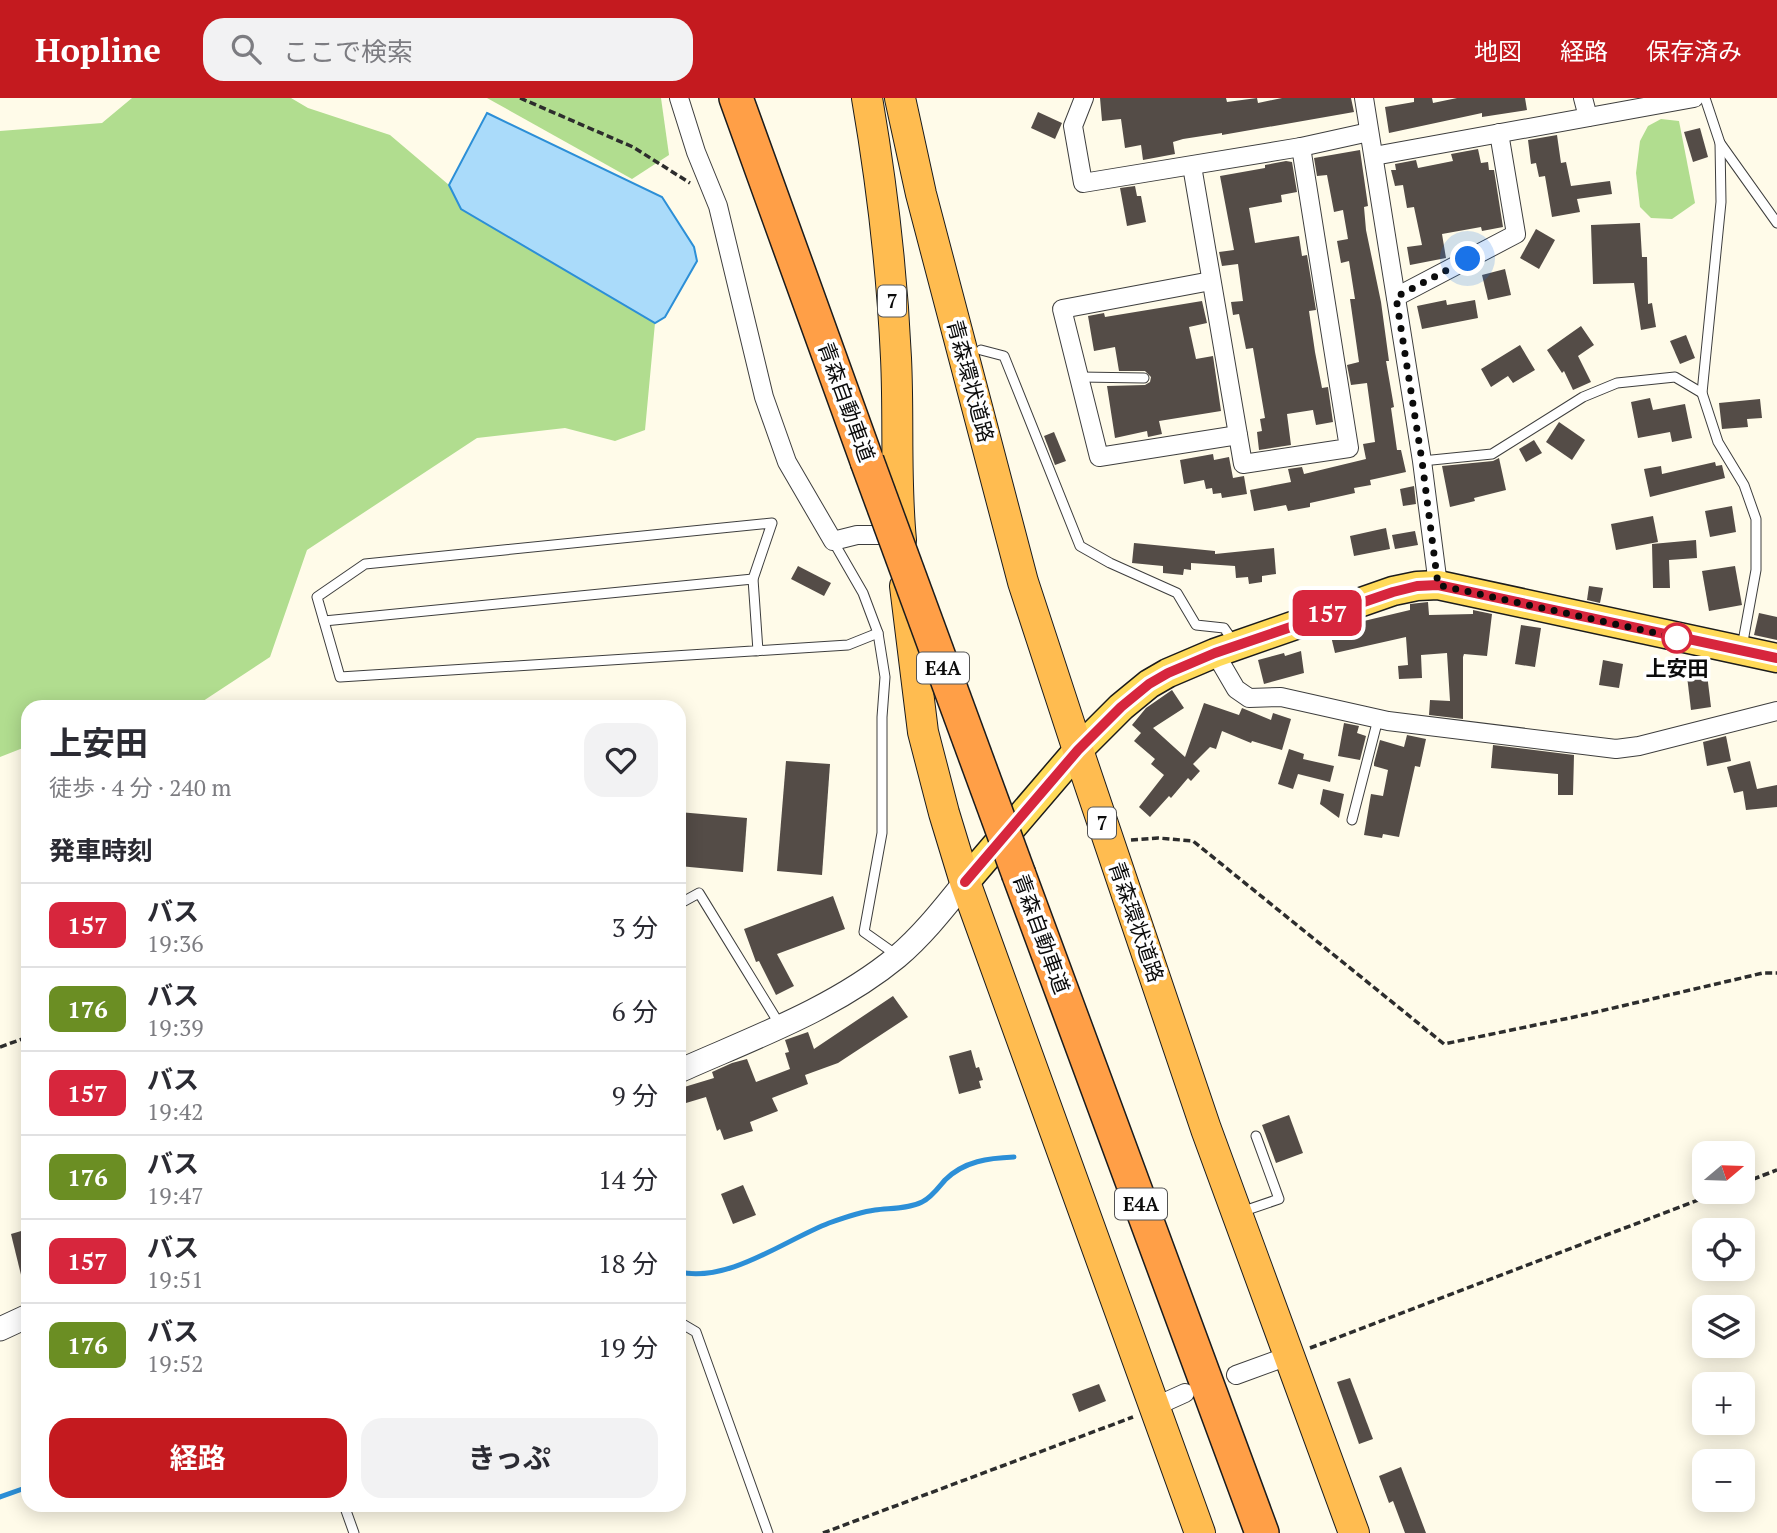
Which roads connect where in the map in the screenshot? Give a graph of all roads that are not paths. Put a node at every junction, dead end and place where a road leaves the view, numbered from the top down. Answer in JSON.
{"nodes":[{"id":1,"x":679,"y":98,"type":"edge"},
{"id":2,"x":736,"y":98,"type":"edge"},
{"id":3,"x":867,"y":98,"type":"edge"},
{"id":4,"x":900,"y":98,"type":"edge"},
{"id":5,"x":1084,"y":98,"type":"edge"},
{"id":6,"x":1364,"y":98,"type":"edge"},
{"id":7,"x":1584,"y":98,"type":"edge"},
{"id":8,"x":1694,"y":98,"type":"edge"},
{"id":9,"x":1705,"y":98,"type":"edge"},
{"id":10,"x":1588,"y":117,"type":"junction"},
{"id":11,"x":1369,"y":132,"type":"junction"},
{"id":12,"x":1499,"y":133,"type":"junction"},
{"id":13,"x":1720,"y":143,"type":"junction"},
{"id":14,"x":1300,"y":148,"type":"junction"},
{"id":15,"x":1374,"y":156,"type":"junction"},
{"id":16,"x":1192,"y":166,"type":"junction"},
{"id":17,"x":1777,"y":223,"type":"edge"},
{"id":18,"x":1211,"y":281,"type":"junction"},
{"id":19,"x":1396,"y":297,"type":"junction"},
{"id":20,"x":981,"y":349,"type":"dead end"},
{"id":21,"x":1080,"y":377,"type":"junction"},
{"id":22,"x":1144,"y":378,"type":"dead end"},
{"id":23,"x":1702,"y":393,"type":"junction"},
{"id":24,"x":1238,"y":435,"type":"junction"},
{"id":25,"x":1422,"y":461,"type":"junction"},
{"id":26,"x":900,"y":535,"type":"junction"},
{"id":27,"x":833,"y":541,"type":"junction"},
{"id":28,"x":753,"y":579,"type":"junction"},
{"id":29,"x":1438,"y":585,"type":"junction"},
{"id":30,"x":324,"y":621,"type":"junction"},
{"id":31,"x":878,"y":633,"type":"junction"},
{"id":32,"x":1225,"y":649,"type":"junction"},
{"id":33,"x":758,"y":650,"type":"junction"},
{"id":34,"x":1741,"y":652,"type":"junction"},
{"id":35,"x":1777,"y":658,"type":"edge"},
{"id":36,"x":1777,"y":711,"type":"edge"},
{"id":37,"x":1378,"y":719,"type":"junction"},
{"id":38,"x":1078,"y":750,"type":"junction"},
{"id":39,"x":1352,"y":820,"type":"dead end"},
{"id":40,"x":965,"y":882,"type":"junction"},
{"id":41,"x":686,"y":900,"type":"edge"},
{"id":42,"x":898,"y":956,"type":"junction"},
{"id":43,"x":781,"y":1025,"type":"junction"},
{"id":44,"x":686,"y":1068,"type":"edge"},
{"id":45,"x":1256,"y":1136,"type":"dead end"},
{"id":46,"x":1237,"y":1214,"type":"junction"},
{"id":47,"x":21,"y":1319,"type":"edge"},
{"id":48,"x":686,"y":1326,"type":"edge"},
{"id":49,"x":0,"y":1329,"type":"edge"},
{"id":50,"x":1288,"y":1356,"type":"junction"},
{"id":51,"x":1236,"y":1375,"type":"dead end"},
{"id":52,"x":1185,"y":1393,"type":"dead end"},
{"id":53,"x":1154,"y":1407,"type":"junction"},
{"id":54,"x":346,"y":1512,"type":"edge"},
{"id":55,"x":354,"y":1533,"type":"edge"},
{"id":56,"x":768,"y":1533,"type":"edge"},
{"id":57,"x":1200,"y":1533,"type":"edge"},
{"id":58,"x":1262,"y":1533,"type":"edge"},
{"id":59,"x":1354,"y":1533,"type":"edge"}],
"edges":[{"from":1,"to":27,"type":"street"},
{"from":2,"to":58,"type":"highway","name":"青森自動車道","number":"E4A","bridge":true},
{"from":3,"to":26,"type":"highway","number":"7"},
{"from":4,"to":38,"type":"highway","name":"青森環状道路","number":"7"},
{"from":5,"to":16,"type":"street"},
{"from":6,"to":11,"type":"street"},
{"from":7,"to":10,"type":"street"},
{"from":8,"to":10,"type":"street"},
{"from":9,"to":13,"type":"lane"},
{"from":10,"to":12,"type":"street"},
{"from":11,"to":14,"type":"street"},
{"from":11,"to":15,"type":"street"},
{"from":12,"to":15,"type":"street"},
{"from":12,"to":19,"type":"street"},
{"from":13,"to":17,"type":"lane"},
{"from":13,"to":23,"type":"lane"},
{"from":14,"to":16,"type":"street"},
{"from":14,"to":24,"type":"street"},
{"from":15,"to":19,"type":"street"},
{"from":16,"to":18,"type":"street"},
{"from":18,"to":21,"type":"street"},
{"from":18,"to":24,"type":"street"},
{"from":19,"to":25,"type":"street"},
{"from":20,"to":32,"type":"lane"},
{"from":21,"to":22,"type":"lane"},
{"from":21,"to":24,"type":"street"},
{"from":23,"to":25,"type":"lane"},
{"from":23,"to":34,"type":"lane"},
{"from":25,"to":29,"type":"street"},
{"from":26,"to":27,"type":"street"},
{"from":26,"to":40,"type":"highway","number":"7"},
{"from":27,"to":31,"type":"lane"},
{"from":28,"to":30,"type":"lane"},
{"from":28,"to":30,"type":"lane"},
{"from":28,"to":33,"type":"lane"},
{"from":29,"to":32,"type":"main road"},
{"from":29,"to":34,"type":"main road"},
{"from":30,"to":33,"type":"lane"},
{"from":31,"to":33,"type":"lane"},
{"from":31,"to":42,"type":"lane"},
{"from":32,"to":37,"type":"street"},
{"from":32,"to":38,"type":"main road"},
{"from":34,"to":35,"type":"main road"},
{"from":36,"to":37,"type":"street"},
{"from":37,"to":39,"type":"lane"},
{"from":38,"to":40,"type":"main road"},
{"from":38,"to":46,"type":"highway","name":"青森環状道路","number":"7"},
{"from":40,"to":42,"type":"street"},
{"from":40,"to":53,"type":"highway","number":"7"},
{"from":41,"to":43,"type":"lane"},
{"from":42,"to":43,"type":"street"},
{"from":43,"to":44,"type":"street"},
{"from":45,"to":46,"type":"lane"},
{"from":46,"to":50,"type":"highway","name":"青森環状道路","number":"7"},
{"from":47,"to":49,"type":"street"},
{"from":48,"to":56,"type":"lane"},
{"from":50,"to":51,"type":"street"},
{"from":50,"to":59,"type":"highway","name":"青森環状道路","number":"7"},
{"from":52,"to":53,"type":"street"},
{"from":53,"to":57,"type":"highway","number":"7"},
{"from":54,"to":55,"type":"lane"}]}
